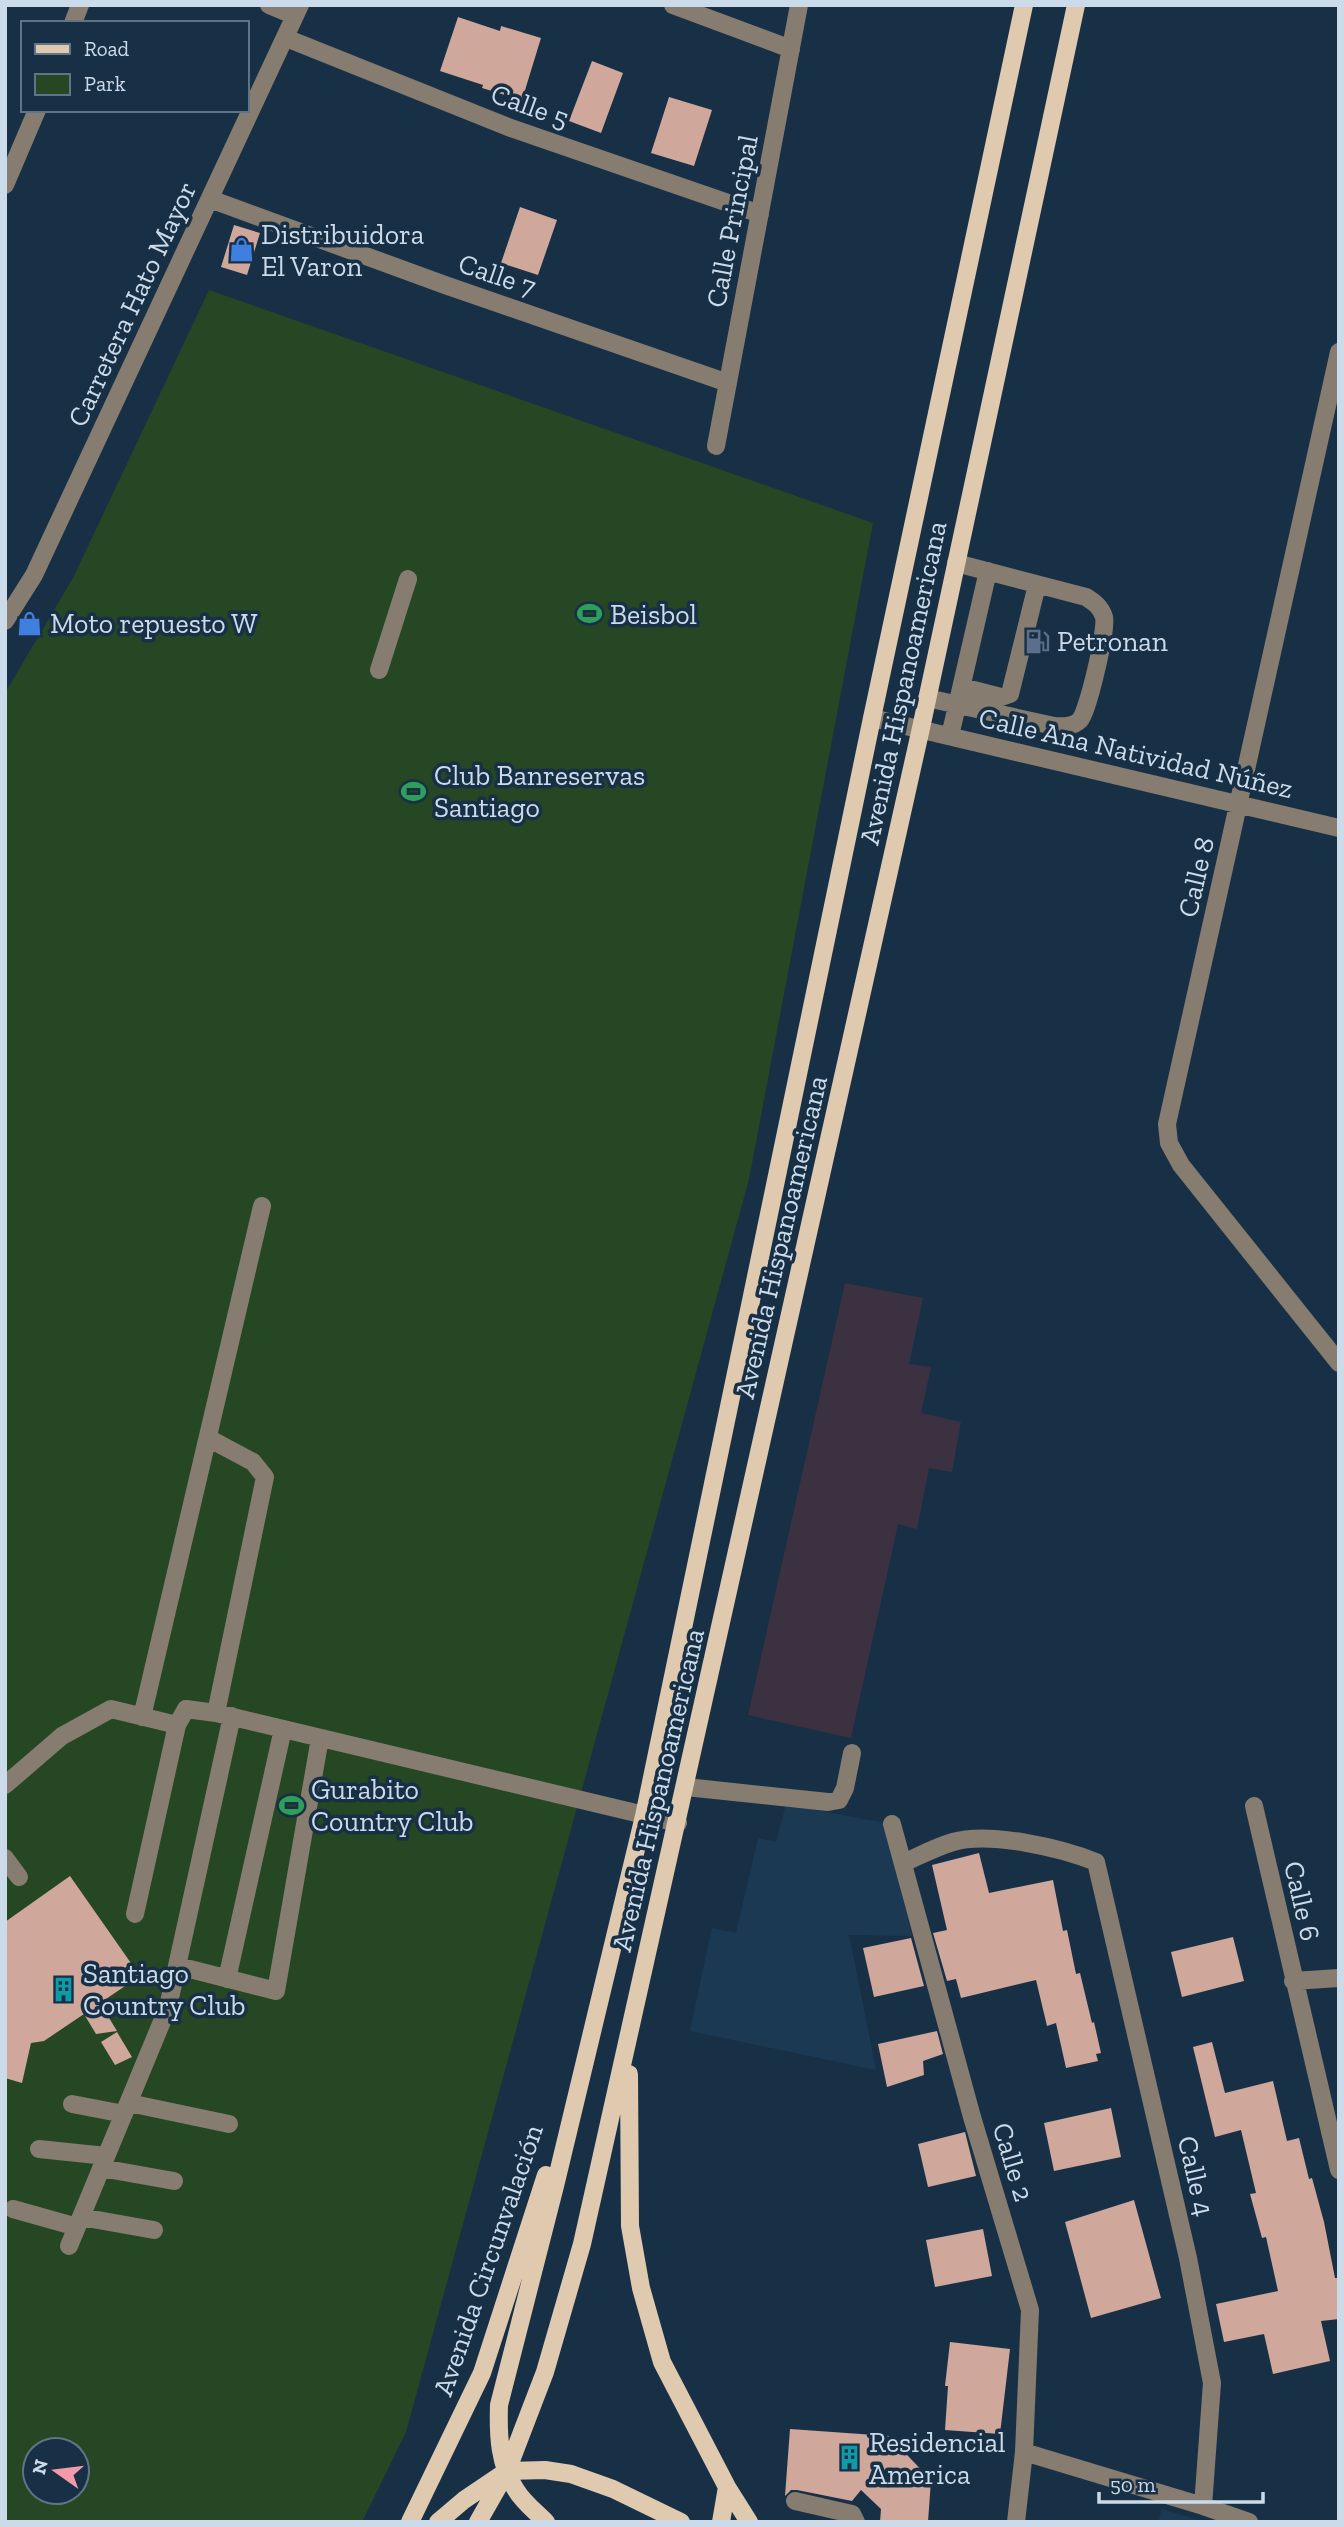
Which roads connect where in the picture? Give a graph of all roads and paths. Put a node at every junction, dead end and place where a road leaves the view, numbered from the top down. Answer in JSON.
{"nodes":[{"id":1,"x":268,"y":5,"type":"edge"},
{"id":2,"x":673,"y":5,"type":"edge"},
{"id":3,"x":799,"y":5,"type":"edge"},
{"id":4,"x":1024,"y":5,"type":"edge"},
{"id":5,"x":1076,"y":5,"type":"edge"},
{"id":6,"x":298,"y":11,"type":"edge"},
{"id":7,"x":286,"y":38,"type":"junction"},
{"id":8,"x":791,"y":49,"type":"junction"},
{"id":9,"x":36,"y":112,"type":"edge"},
{"id":10,"x":5,"y":185,"type":"edge"},
{"id":11,"x":210,"y":199,"type":"junction"},
{"id":12,"x":760,"y":214,"type":"junction"},
{"id":13,"x":1339,"y":352,"type":"edge"},
{"id":14,"x":728,"y":383,"type":"junction"},
{"id":15,"x":716,"y":446,"type":"dead end"},
{"id":16,"x":956,"y":563,"type":"junction"},
{"id":17,"x":988,"y":571,"type":"junction"},
{"id":18,"x":408,"y":579,"type":"dead end"},
{"id":19,"x":1037,"y":585,"type":"junction"},
{"id":20,"x":5,"y":621,"type":"edge"},
{"id":21,"x":379,"y":670,"type":"dead end"},
{"id":22,"x":960,"y":695,"type":"junction"},
{"id":23,"x":927,"y":698,"type":"junction"},
{"id":24,"x":872,"y":718,"type":"junction"},
{"id":25,"x":921,"y":728,"type":"junction"},
{"id":26,"x":950,"y":736,"type":"junction"},
{"id":27,"x":1239,"y":805,"type":"junction"},
{"id":28,"x":1339,"y":828,"type":"edge"},
{"id":29,"x":262,"y":1206,"type":"dead end"},
{"id":30,"x":1339,"y":1363,"type":"edge"},
{"id":31,"x":208,"y":1438,"type":"junction"},
{"id":32,"x":224,"y":1714,"type":"junction"},
{"id":33,"x":142,"y":1717,"type":"junction"},
{"id":34,"x":177,"y":1725,"type":"junction"},
{"id":35,"x":283,"y":1729,"type":"junction"},
{"id":36,"x":320,"y":1738,"type":"junction"},
{"id":37,"x":852,"y":1753,"type":"dead end"},
{"id":38,"x":5,"y":1785,"type":"edge"},
{"id":39,"x":686,"y":1787,"type":"junction"},
{"id":40,"x":1254,"y":1806,"type":"dead end"},
{"id":41,"x":644,"y":1816,"type":"junction"},
{"id":42,"x":678,"y":1823,"type":"junction"},
{"id":43,"x":892,"y":1824,"type":"dead end"},
{"id":44,"x":5,"y":1858,"type":"edge"},
{"id":45,"x":903,"y":1863,"type":"junction"},
{"id":46,"x":19,"y":1877,"type":"dead end"},
{"id":47,"x":135,"y":1914,"type":"dead end"},
{"id":48,"x":178,"y":1966,"type":"junction"},
{"id":49,"x":227,"y":1979,"type":"junction"},
{"id":50,"x":1339,"y":1979,"type":"edge"},
{"id":51,"x":1293,"y":1982,"type":"junction"},
{"id":52,"x":629,"y":2043,"type":"junction"},
{"id":53,"x":587,"y":2049,"type":"junction"},
{"id":54,"x":72,"y":2104,"type":"dead end"},
{"id":55,"x":126,"y":2108,"type":"junction"},
{"id":56,"x":229,"y":2124,"type":"dead end"},
{"id":57,"x":39,"y":2149,"type":"dead end"},
{"id":58,"x":104,"y":2162,"type":"junction"},
{"id":59,"x":1339,"y":2170,"type":"edge"},
{"id":60,"x":174,"y":2181,"type":"dead end"},
{"id":61,"x":13,"y":2209,"type":"dead end"},
{"id":62,"x":79,"y":2222,"type":"junction"},
{"id":63,"x":154,"y":2230,"type":"dead end"},
{"id":64,"x":69,"y":2246,"type":"dead end"},
{"id":65,"x":1024,"y":2452,"type":"junction"},
{"id":66,"x":506,"y":2471,"type":"junction"},
{"id":67,"x":727,"y":2487,"type":"junction"},
{"id":68,"x":795,"y":2501,"type":"dead end"},
{"id":69,"x":1202,"y":2505,"type":"junction"},
{"id":70,"x":410,"y":2522,"type":"edge"},
{"id":71,"x":438,"y":2522,"type":"edge"},
{"id":72,"x":478,"y":2522,"type":"edge"},
{"id":73,"x":546,"y":2522,"type":"edge"},
{"id":74,"x":681,"y":2522,"type":"edge"},
{"id":75,"x":722,"y":2522,"type":"edge"},
{"id":76,"x":749,"y":2522,"type":"edge"},
{"id":77,"x":856,"y":2522,"type":"edge"},
{"id":78,"x":1016,"y":2522,"type":"edge"},
{"id":79,"x":1249,"y":2522,"type":"edge"}],
"edges":[{"from":1,"to":6,"type":"street"},
{"from":2,"to":8,"type":"street"},
{"from":3,"to":8,"type":"street","name":"Calle Principal"},
{"from":4,"to":24,"type":"main road","name":"Avenida Hispanoamericana"},
{"from":5,"to":16,"type":"main road","name":"Avenida Hispanoamericana"},
{"from":6,"to":7,"type":"street","name":"Carretera Hato Mayor"},
{"from":7,"to":11,"type":"street","name":"Carretera Hato Mayor"},
{"from":7,"to":12,"type":"street","name":"Calle 5"},
{"from":8,"to":12,"type":"street","name":"Calle Principal"},
{"from":9,"to":10,"type":"street"},
{"from":11,"to":14,"type":"street","name":"Calle 7"},
{"from":11,"to":20,"type":"street","name":"Carretera Hato Mayor"},
{"from":12,"to":14,"type":"street","name":"Calle Principal"},
{"from":13,"to":27,"type":"street","name":"Calle 8"},
{"from":14,"to":15,"type":"street","name":"Calle Principal"},
{"from":16,"to":17,"type":"street"},
{"from":16,"to":23,"type":"main road","name":"Avenida Hispanoamericana"},
{"from":17,"to":19,"type":"street"},
{"from":17,"to":22,"type":"street"},
{"from":18,"to":21,"type":"street"},
{"from":19,"to":22,"type":"street"},
{"from":19,"to":22,"type":"street"},
{"from":22,"to":23,"type":"street"},
{"from":22,"to":26,"type":"street"},
{"from":23,"to":25,"type":"main road","name":"Avenida Hispanoamericana"},
{"from":24,"to":25,"type":"street","name":"Calle Ana Natividad Núñez"},
{"from":24,"to":41,"type":"main road","name":"Avenida Hispanoamericana"},
{"from":25,"to":26,"type":"street","name":"Calle Ana Natividad Núñez"},
{"from":25,"to":39,"type":"main road","name":"Avenida Hispanoamericana"},
{"from":26,"to":27,"type":"street","name":"Calle Ana Natividad Núñez"},
{"from":27,"to":28,"type":"street","name":"Calle Ana Natividad Núñez"},
{"from":27,"to":30,"type":"street","name":"Calle 8"},
{"from":29,"to":31,"type":"street"},
{"from":31,"to":32,"type":"street"},
{"from":31,"to":33,"type":"street"},
{"from":32,"to":34,"type":"street"},
{"from":32,"to":35,"type":"street"},
{"from":32,"to":48,"type":"street"},
{"from":33,"to":34,"type":"street"},
{"from":33,"to":38,"type":"street"},
{"from":34,"to":47,"type":"street"},
{"from":35,"to":36,"type":"street"},
{"from":35,"to":49,"type":"street"},
{"from":36,"to":41,"type":"street"},
{"from":36,"to":49,"type":"street"},
{"from":37,"to":39,"type":"street"},
{"from":39,"to":42,"type":"main road","name":"Avenida Hispanoamericana"},
{"from":40,"to":51,"type":"street","name":"Calle 6"},
{"from":41,"to":42,"type":"street"},
{"from":41,"to":53,"type":"main road","name":"Avenida Hispanoamericana"},
{"from":42,"to":52,"type":"main road","name":"Avenida Hispanoamericana"},
{"from":43,"to":45,"type":"street","name":"Calle 2"},
{"from":44,"to":46,"type":"street"},
{"from":45,"to":65,"type":"street","name":"Calle 2"},
{"from":45,"to":69,"type":"street","name":"Calle 4"},
{"from":48,"to":49,"type":"street"},
{"from":48,"to":55,"type":"street"},
{"from":50,"to":51,"type":"street"},
{"from":51,"to":59,"type":"street","name":"Calle 6"},
{"from":52,"to":66,"type":"main road","name":"Avenida Hispanoamericana"},
{"from":52,"to":67,"type":"main road"},
{"from":53,"to":66,"type":"main road"},
{"from":53,"to":70,"type":"main road","name":"Avenida Circunvalación"},
{"from":54,"to":55,"type":"street"},
{"from":55,"to":56,"type":"street"},
{"from":55,"to":58,"type":"street"},
{"from":57,"to":58,"type":"street"},
{"from":58,"to":60,"type":"street"},
{"from":58,"to":62,"type":"street"},
{"from":61,"to":62,"type":"street"},
{"from":62,"to":63,"type":"street"},
{"from":62,"to":64,"type":"street"},
{"from":65,"to":69,"type":"street"},
{"from":65,"to":78,"type":"street","name":"Calle 2"},
{"from":66,"to":71,"type":"main road"},
{"from":66,"to":72,"type":"main road","name":"Avenida Hispanoamericana"},
{"from":66,"to":73,"type":"main road"},
{"from":66,"to":74,"type":"main road"},
{"from":67,"to":75,"type":"main road"},
{"from":67,"to":76,"type":"main road"},
{"from":68,"to":77,"type":"street"},
{"from":69,"to":79,"type":"street"}]}
